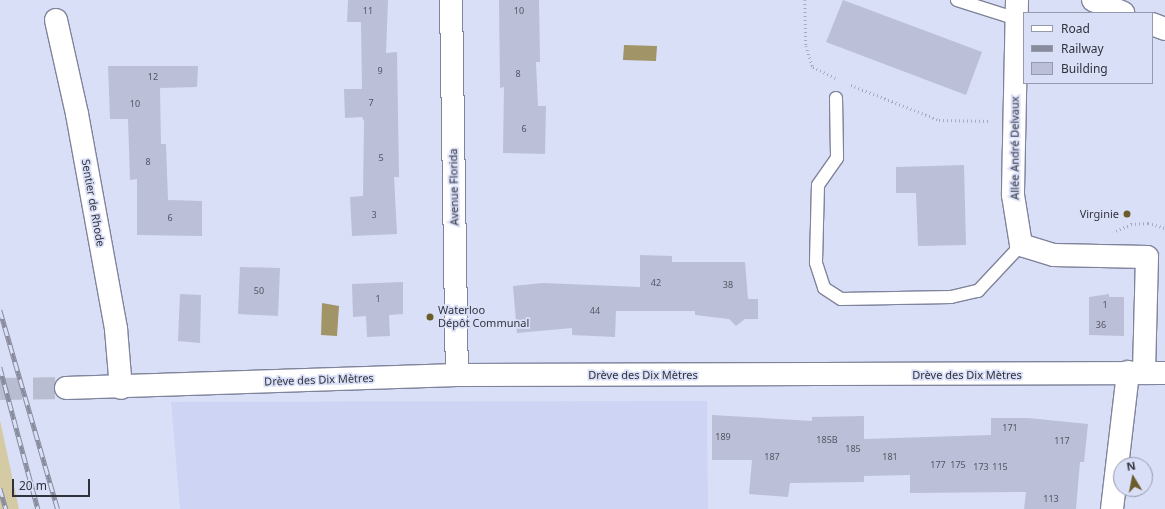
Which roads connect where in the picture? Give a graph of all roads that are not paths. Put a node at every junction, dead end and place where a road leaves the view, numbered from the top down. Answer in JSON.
{"nodes":[{"id":1,"x":451,"y":0,"type":"edge"},
{"id":2,"x":957,"y":0,"type":"edge"},
{"id":3,"x":1093,"y":0,"type":"edge"},
{"id":4,"x":1120,"y":8,"type":"edge"},
{"id":5,"x":1017,"y":10,"type":"edge"},
{"id":6,"x":56,"y":20,"type":"dead end"},
{"id":7,"x":1153,"y":24,"type":"edge"},
{"id":8,"x":1165,"y":29,"type":"edge"},
{"id":9,"x":836,"y":98,"type":"dead end"},
{"id":10,"x":1021,"y":245,"type":"junction"},
{"id":11,"x":1156,"y":257,"type":"edge"},
{"id":12,"x":1146,"y":373,"type":"edge"},
{"id":13,"x":457,"y":375,"type":"junction"},
{"id":14,"x":66,"y":388,"type":"tunnel mouth"},
{"id":15,"x":121,"y":388,"type":"junction"},
{"id":16,"x":1112,"y":509,"type":"edge"}],
"edges":[{"from":1,"to":13,"type":"street","name":"Avenue Florida"},
{"from":2,"to":5,"type":"lane"},
{"from":3,"to":4,"type":"street"},
{"from":5,"to":10,"type":"street","name":"Allée André Delvaux"},
{"from":6,"to":15,"type":"street","name":"Sentier de Rhode"},
{"from":7,"to":8,"type":"street"},
{"from":9,"to":10,"type":"lane"},
{"from":10,"to":11,"type":"street"},
{"from":11,"to":12,"type":"street"},
{"from":12,"to":13,"type":"street","name":"Drève des Dix Mètres"},
{"from":12,"to":16,"type":"street"},
{"from":13,"to":15,"type":"street","name":"Drève des Dix Mètres"},
{"from":14,"to":15,"type":"street","name":"Drève des Dix Mètres"}]}
